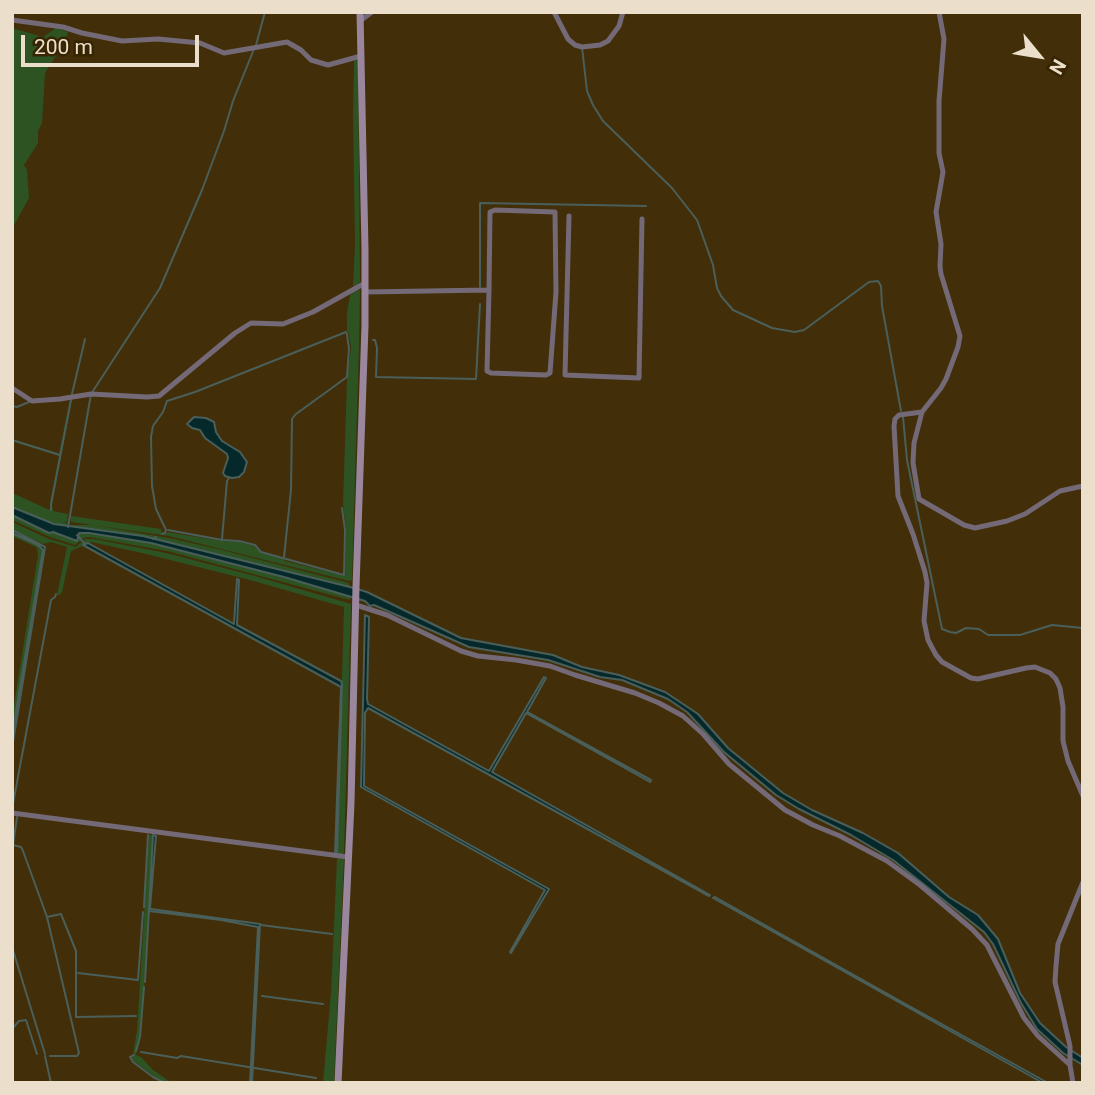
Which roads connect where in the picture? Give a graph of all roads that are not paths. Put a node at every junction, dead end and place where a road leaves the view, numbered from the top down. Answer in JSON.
{"nodes":[{"id":1,"x":372,"y":12,"type":"edge"},
{"id":2,"x":554,"y":12,"type":"edge"},
{"id":3,"x":623,"y":12,"type":"edge"},
{"id":4,"x":939,"y":12,"type":"edge"},
{"id":5,"x":360,"y":17,"type":"edge"},
{"id":6,"x":12,"y":20,"type":"edge"},
{"id":7,"x":361,"y":56,"type":"junction"},
{"id":8,"x":569,"y":215,"type":"dead end"},
{"id":9,"x":642,"y":219,"type":"dead end"},
{"id":10,"x":556,"y":234,"type":"junction"},
{"id":11,"x":568,"y":235,"type":"junction"},
{"id":12,"x":365,"y":288,"type":"junction"},
{"id":13,"x":489,"y":290,"type":"junction"},
{"id":14,"x":555,"y":292,"type":"junction"},
{"id":15,"x":567,"y":292,"type":"junction"},
{"id":16,"x":565,"y":349,"type":"junction"},
{"id":17,"x":552,"y":350,"type":"junction"},
{"id":18,"x":12,"y":388,"type":"edge"},
{"id":19,"x":922,"y":412,"type":"junction"},
{"id":20,"x":1083,"y":486,"type":"edge"},
{"id":21,"x":356,"y":602,"type":"junction"},
{"id":22,"x":1083,"y":796,"type":"edge"},
{"id":23,"x":12,"y":813,"type":"edge"},
{"id":24,"x":348,"y":857,"type":"junction"},
{"id":25,"x":1083,"y":882,"type":"edge"},
{"id":26,"x":1070,"y":1062,"type":"junction"},
{"id":27,"x":338,"y":1083,"type":"edge"},
{"id":28,"x":1073,"y":1083,"type":"edge"}],
"edges":[{"from":1,"to":5,"type":"street"},
{"from":2,"to":3,"type":"street"},
{"from":4,"to":19,"type":"street"},
{"from":5,"to":7,"type":"main road"},
{"from":6,"to":7,"type":"street"},
{"from":7,"to":12,"type":"main road"},
{"from":8,"to":11,"type":"street"},
{"from":9,"to":16,"type":"street"},
{"from":10,"to":11,"type":"street"},
{"from":10,"to":13,"type":"street"},
{"from":10,"to":14,"type":"street"},
{"from":11,"to":15,"type":"street"},
{"from":12,"to":13,"type":"street"},
{"from":12,"to":18,"type":"street"},
{"from":12,"to":21,"type":"main road"},
{"from":13,"to":17,"type":"street"},
{"from":14,"to":15,"type":"street"},
{"from":14,"to":17,"type":"street"},
{"from":15,"to":16,"type":"street"},
{"from":16,"to":17,"type":"street"},
{"from":19,"to":20,"type":"street"},
{"from":19,"to":22,"type":"street"},
{"from":21,"to":24,"type":"main road"},
{"from":21,"to":26,"type":"street"},
{"from":23,"to":24,"type":"street"},
{"from":24,"to":27,"type":"main road"},
{"from":25,"to":26,"type":"street"},
{"from":26,"to":28,"type":"street"}]}
